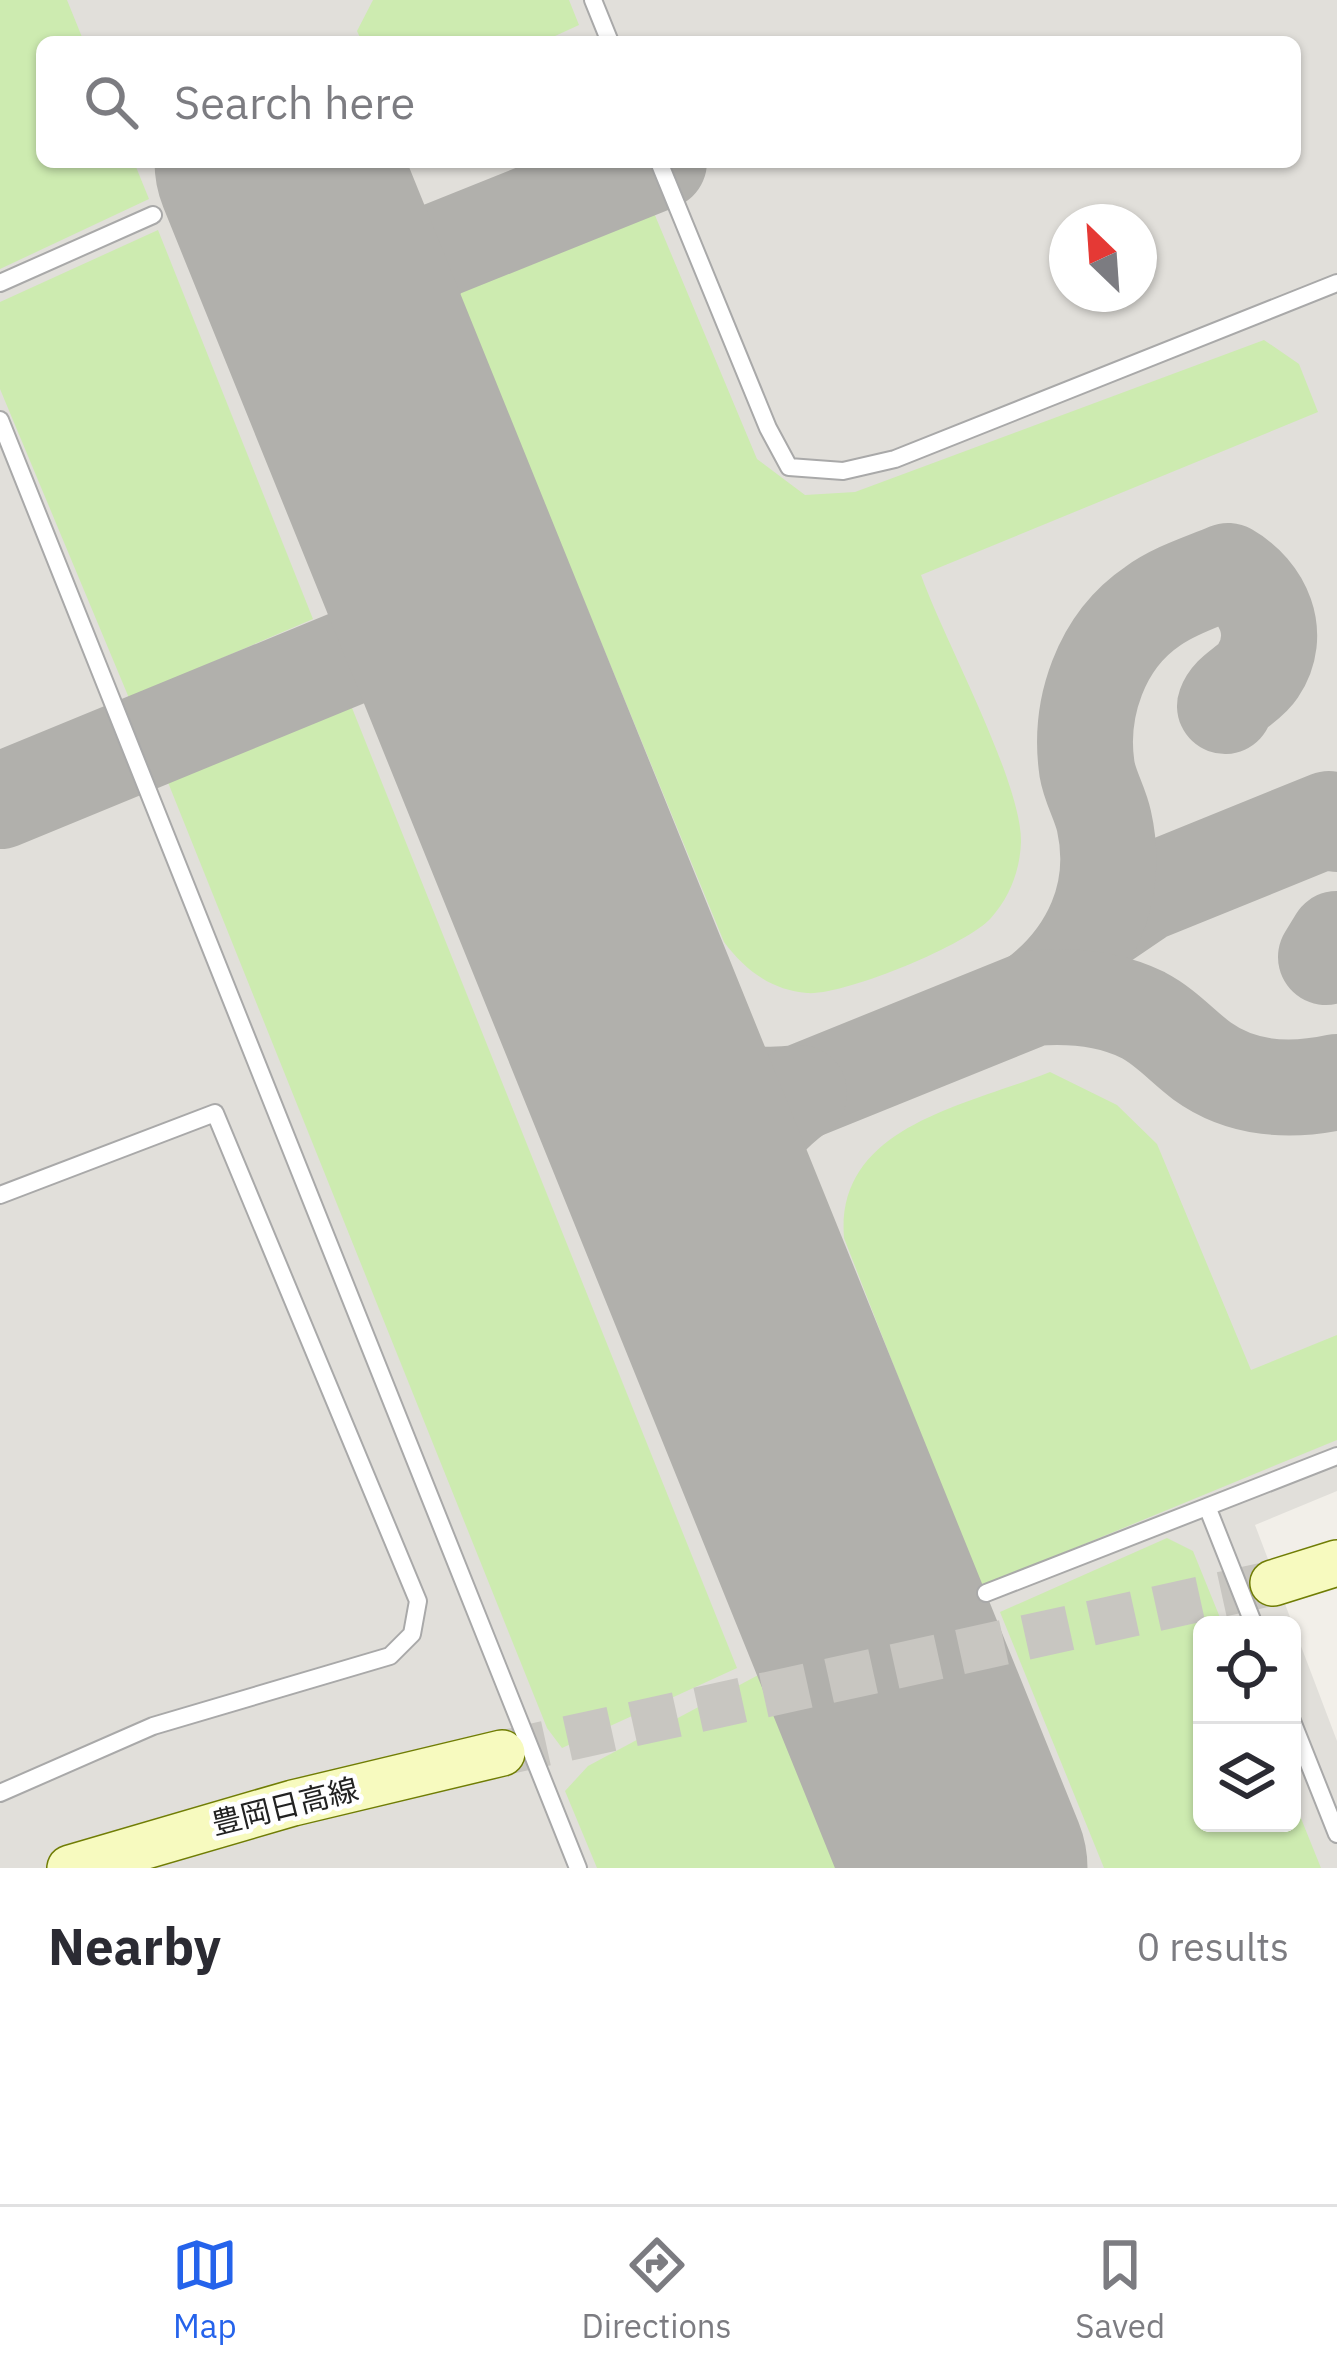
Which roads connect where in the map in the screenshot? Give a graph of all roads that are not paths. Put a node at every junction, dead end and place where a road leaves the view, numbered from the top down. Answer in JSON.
{"nodes":[{"id":1,"x":593,"y":0,"type":"edge"},
{"id":2,"x":602,"y":36,"type":"edge"},
{"id":3,"x":661,"y":168,"type":"edge"},
{"id":4,"x":152,"y":215,"type":"dead end"},
{"id":5,"x":0,"y":283,"type":"edge"},
{"id":6,"x":1337,"y":283,"type":"edge"},
{"id":7,"x":0,"y":420,"type":"edge"},
{"id":8,"x":0,"y":1195,"type":"edge"},
{"id":9,"x":1337,"y":1456,"type":"edge"},
{"id":10,"x":1208,"y":1509,"type":"junction"},
{"id":11,"x":1337,"y":1563,"type":"edge"},
{"id":12,"x":1274,"y":1583,"type":"tunnel mouth"},
{"id":13,"x":986,"y":1593,"type":"dead end"},
{"id":14,"x":1250,"y":1616,"type":"edge"},
{"id":15,"x":1293,"y":1724,"type":"edge"},
{"id":16,"x":502,"y":1753,"type":"tunnel mouth"},
{"id":17,"x":0,"y":1793,"type":"edge"},
{"id":18,"x":1337,"y":1834,"type":"edge"},
{"id":19,"x":70,"y":1868,"type":"edge"},
{"id":20,"x":578,"y":1868,"type":"edge"}],
"edges":[{"from":1,"to":2,"type":"lane"},
{"from":3,"to":6,"type":"lane"},
{"from":4,"to":5,"type":"lane"},
{"from":7,"to":20,"type":"lane"},
{"from":8,"to":17,"type":"lane"},
{"from":9,"to":10,"type":"lane"},
{"from":10,"to":13,"type":"lane"},
{"from":10,"to":14,"type":"lane"},
{"from":11,"to":12,"type":"main road"},
{"from":15,"to":18,"type":"lane"},
{"from":16,"to":19,"type":"main road","name":"豊岡日高線"}]}
